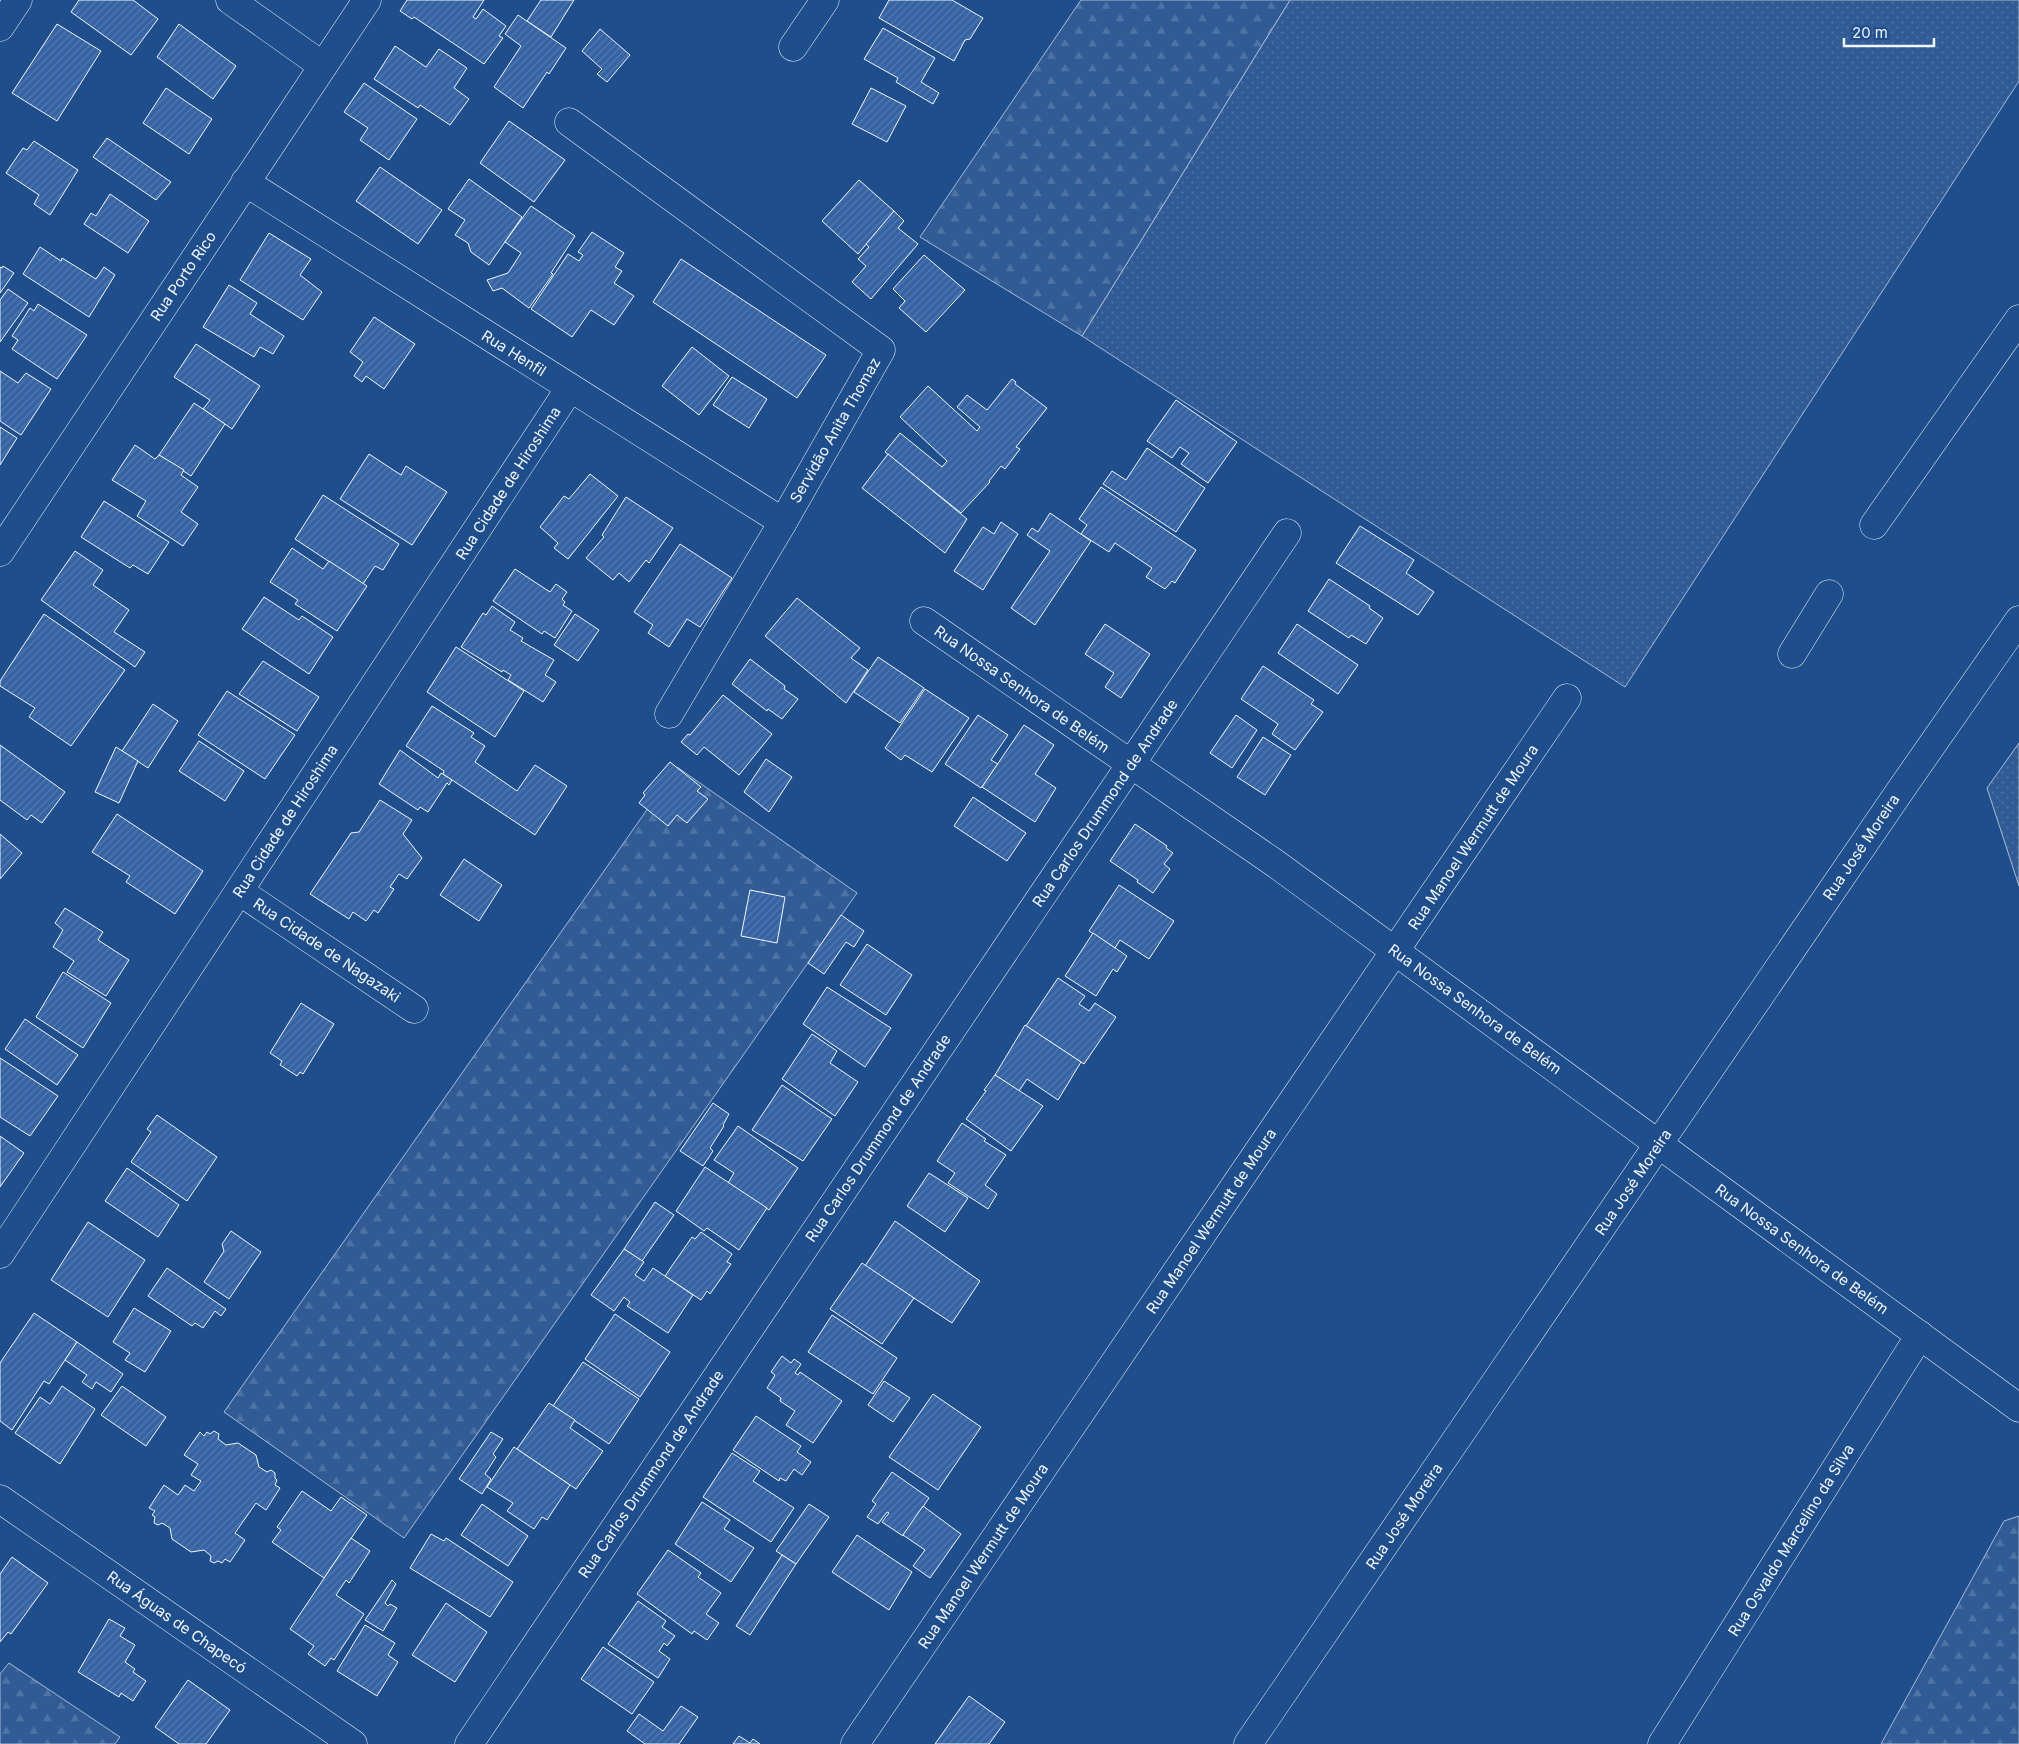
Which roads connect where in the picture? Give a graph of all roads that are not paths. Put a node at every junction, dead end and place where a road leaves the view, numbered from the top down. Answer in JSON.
{"nodes":[{"id":1,"x":18,"y":0,"type":"edge"},
{"id":2,"x":230,"y":0,"type":"edge"},
{"id":3,"x":367,"y":0,"type":"edge"},
{"id":4,"x":825,"y":0,"type":"edge"},
{"id":5,"x":0,"y":27,"type":"edge"},
{"id":6,"x":793,"y":47,"type":"dead end"},
{"id":7,"x":323,"y":66,"type":"junction"},
{"id":8,"x":569,"y":122,"type":"dead end"},
{"id":9,"x":246,"y":182,"type":"junction"},
{"id":10,"x":2019,"y":319,"type":"edge"},
{"id":11,"x":570,"y":388,"type":"junction"},
{"id":12,"x":783,"y":522,"type":"junction"},
{"id":13,"x":1874,"y":525,"type":"dead end"},
{"id":14,"x":1287,"y":533,"type":"dead end"},
{"id":15,"x":0,"y":552,"type":"edge"},
{"id":16,"x":1829,"y":594,"type":"dead end"},
{"id":17,"x":2019,"y":620,"type":"edge"},
{"id":18,"x":924,"y":621,"type":"dead end"},
{"id":19,"x":1792,"y":654,"type":"dead end"},
{"id":20,"x":1567,"y":698,"type":"dead end"},
{"id":21,"x":669,"y":714,"type":"dead end"},
{"id":22,"x":1131,"y":764,"type":"junction"},
{"id":23,"x":239,"y":891,"type":"junction"},
{"id":24,"x":1395,"y":951,"type":"junction"},
{"id":25,"x":414,"y":1009,"type":"dead end"},
{"id":26,"x":1659,"y":1144,"type":"junction"},
{"id":27,"x":0,"y":1254,"type":"edge"},
{"id":28,"x":1920,"y":1335,"type":"junction"},
{"id":29,"x":2019,"y":1408,"type":"edge"},
{"id":30,"x":0,"y":1499,"type":"edge"},
{"id":31,"x":353,"y":1744,"type":"edge"},
{"id":32,"x":469,"y":1744,"type":"edge"},
{"id":33,"x":855,"y":1744,"type":"edge"},
{"id":34,"x":1248,"y":1744,"type":"edge"},
{"id":35,"x":1662,"y":1744,"type":"edge"}],
"edges":[{"from":1,"to":5,"type":"street"},
{"from":2,"to":7,"type":"street"},
{"from":3,"to":7,"type":"street","name":"Rua Porto Rico"},
{"from":4,"to":6,"type":"street"},
{"from":7,"to":9,"type":"street","name":"Rua Porto Rico"},
{"from":8,"to":12,"type":"street","name":"Servidão Anita Thomaz"},
{"from":9,"to":11,"type":"street","name":"Rua Henfil"},
{"from":9,"to":15,"type":"street","name":"Rua Porto Rico"},
{"from":10,"to":13,"type":"street"},
{"from":11,"to":12,"type":"street","name":"Rua Henfil"},
{"from":11,"to":23,"type":"street","name":"Rua Cidade de Hiroshima"},
{"from":12,"to":21,"type":"street","name":"Servidão Anita Thomaz"},
{"from":14,"to":22,"type":"street","name":"Rua Carlos Drummond de Andrade"},
{"from":16,"to":19,"type":"street"},
{"from":17,"to":26,"type":"street","name":"Rua José Moreira"},
{"from":18,"to":22,"type":"street","name":"Rua Nossa Senhora de Belém"},
{"from":20,"to":24,"type":"street","name":"Rua Manoel Wermutt de Moura"},
{"from":22,"to":24,"type":"street","name":"Rua Nossa Senhora de Belém"},
{"from":22,"to":32,"type":"street","name":"Rua Carlos Drummond de Andrade"},
{"from":23,"to":25,"type":"street","name":"Rua Cidade de Nagazaki"},
{"from":23,"to":27,"type":"street","name":"Rua Cidade de Hiroshima"},
{"from":24,"to":26,"type":"street","name":"Rua Nossa Senhora de Belém"},
{"from":24,"to":33,"type":"street","name":"Rua Manoel Wermutt de Moura"},
{"from":26,"to":28,"type":"street","name":"Rua Nossa Senhora de Belém"},
{"from":26,"to":34,"type":"street","name":"Rua José Moreira"},
{"from":28,"to":29,"type":"street","name":"Rua Nossa Senhora de Belém"},
{"from":28,"to":35,"type":"street","name":"Rua Osvaldo Marcelino da Silva"},
{"from":30,"to":31,"type":"street","name":"Rua Águas de Chapecó"}]}
